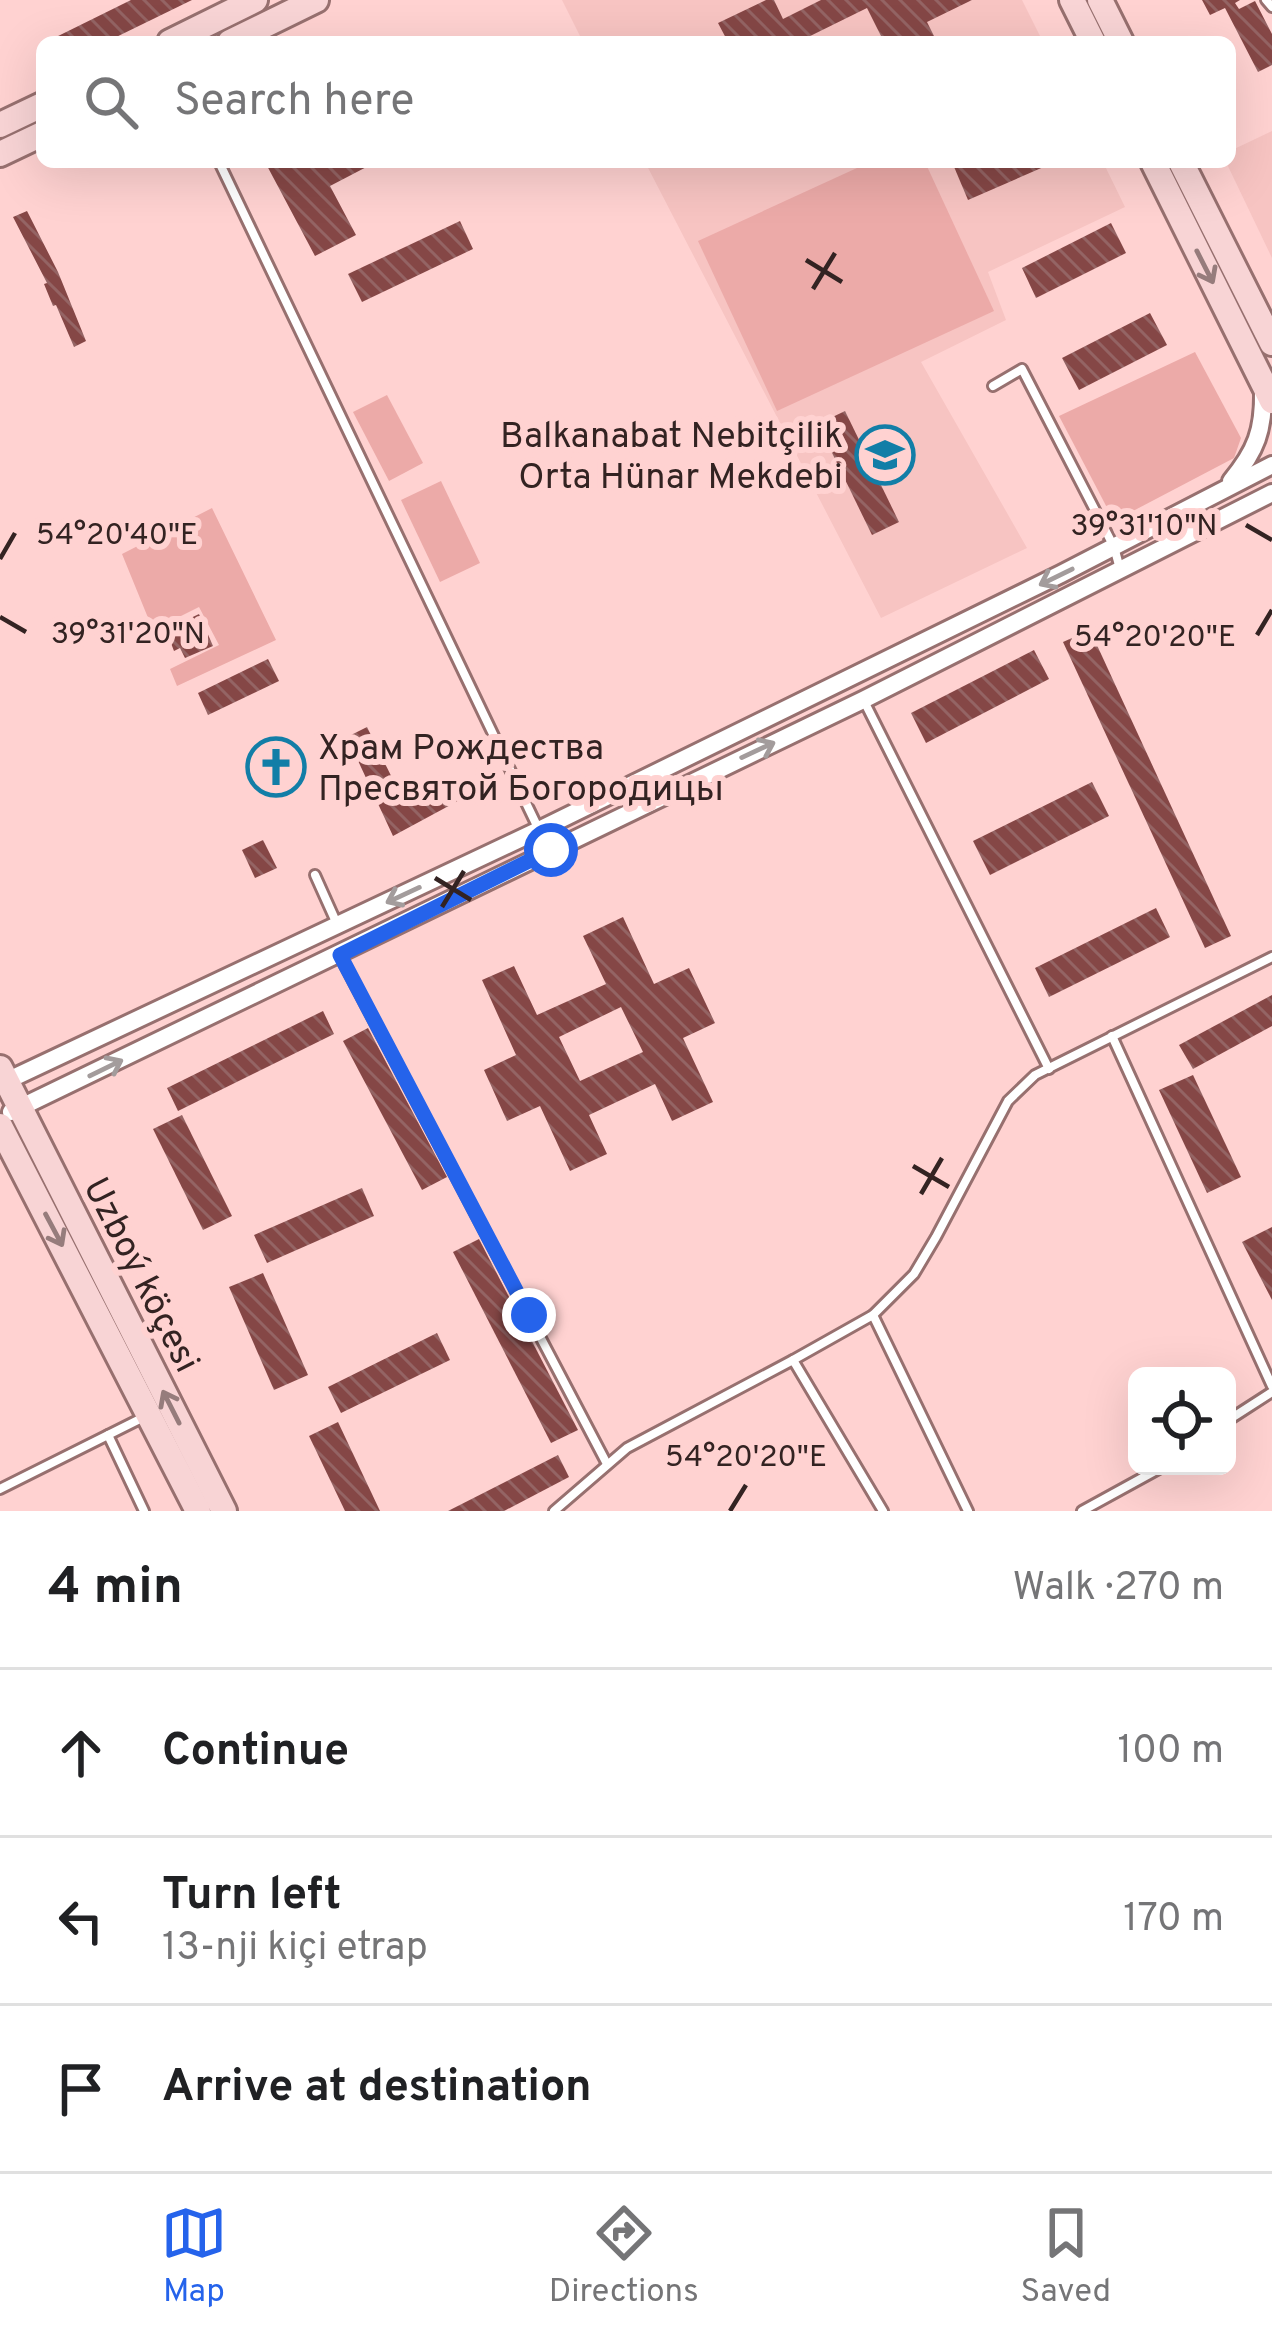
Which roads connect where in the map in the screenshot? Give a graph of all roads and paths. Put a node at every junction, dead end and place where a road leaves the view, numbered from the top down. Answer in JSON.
{"nodes":[{"id":1,"x":255,"y":0,"type":"edge"},
{"id":2,"x":316,"y":0,"type":"edge"},
{"id":3,"x":1072,"y":0,"type":"edge"},
{"id":4,"x":1100,"y":0,"type":"edge"},
{"id":5,"x":1265,"y":0,"type":"edge"},
{"id":6,"x":1272,"y":7,"type":"edge"},
{"id":7,"x":218,"y":8,"type":"edge"},
{"id":8,"x":178,"y":36,"type":"edge"},
{"id":9,"x":242,"y":36,"type":"edge"},
{"id":10,"x":1090,"y":36,"type":"edge"},
{"id":11,"x":1118,"y":36,"type":"edge"},
{"id":12,"x":36,"y":108,"type":"edge"},
{"id":13,"x":0,"y":125,"type":"edge"},
{"id":14,"x":36,"y":137,"type":"edge"},
{"id":15,"x":0,"y":154,"type":"edge"},
{"id":16,"x":222,"y":168,"type":"edge"},
{"id":17,"x":1156,"y":168,"type":"edge"},
{"id":18,"x":1184,"y":168,"type":"edge"},
{"id":19,"x":1272,"y":343,"type":"edge"},
{"id":20,"x":993,"y":386,"type":"dead end"},
{"id":21,"x":1268,"y":392,"type":"edge"},
{"id":22,"x":1272,"y":465,"type":"edge"},
{"id":23,"x":1223,"y":490,"type":"junction"},
{"id":24,"x":1272,"y":493,"type":"edge"},
{"id":25,"x":1114,"y":547,"type":"junction"},
{"id":26,"x":1120,"y":571,"type":"junction"},
{"id":27,"x":863,"y":700,"type":"junction"},
{"id":28,"x":539,"y":830,"type":"junction"},
{"id":29,"x":551,"y":850,"type":"junction"},
{"id":30,"x":315,"y":875,"type":"dead end"},
{"id":31,"x":338,"y":926,"type":"junction"},
{"id":32,"x":340,"y":955,"type":"junction"},
{"id":33,"x":1272,"y":957,"type":"edge"},
{"id":34,"x":1112,"y":1036,"type":"junction"},
{"id":35,"x":1049,"y":1069,"type":"junction"},
{"id":36,"x":2,"y":1078,"type":"edge"},
{"id":37,"x":6,"y":1118,"type":"edge"},
{"id":38,"x":873,"y":1315,"type":"junction"},
{"id":39,"x":794,"y":1360,"type":"junction"},
{"id":40,"x":1272,"y":1389,"type":"edge"},
{"id":41,"x":150,"y":1414,"type":"junction"},
{"id":42,"x":1236,"y":1415,"type":"edge"},
{"id":43,"x":108,"y":1435,"type":"junction"},
{"id":44,"x":608,"y":1464,"type":"junction"},
{"id":45,"x":1148,"y":1475,"type":"edge"},
{"id":46,"x":0,"y":1489,"type":"edge"},
{"id":47,"x":144,"y":1511,"type":"edge"},
{"id":48,"x":199,"y":1511,"type":"edge"},
{"id":49,"x":224,"y":1511,"type":"edge"},
{"id":50,"x":554,"y":1511,"type":"edge"},
{"id":51,"x":883,"y":1511,"type":"edge"},
{"id":52,"x":968,"y":1511,"type":"edge"},
{"id":53,"x":1082,"y":1511,"type":"edge"}],
"edges":[{"from":1,"to":7,"type":"street"},
{"from":2,"to":9,"type":"street"},
{"from":3,"to":10,"type":"street"},
{"from":4,"to":11,"type":"street"},
{"from":5,"to":6,"type":"lane"},
{"from":7,"to":8,"type":"street"},
{"from":12,"to":13,"type":"street"},
{"from":14,"to":15,"type":"street"},
{"from":16,"to":28,"type":"lane"},
{"from":17,"to":21,"type":"street","one_way":true},
{"from":18,"to":19,"type":"street"},
{"from":20,"to":25,"type":"lane"},
{"from":21,"to":23,"type":"street"},
{"from":22,"to":23,"type":"street"},
{"from":23,"to":25,"type":"street"},
{"from":24,"to":26,"type":"street"},
{"from":25,"to":26,"type":"lane"},
{"from":25,"to":28,"type":"street","one_way":true},
{"from":26,"to":27,"type":"street"},
{"from":29,"to":27,"type":"street","one_way":true},
{"from":27,"to":35,"type":"lane"},
{"from":28,"to":29,"type":"lane"},
{"from":28,"to":31,"type":"street","one_way":true},
{"from":29,"to":32,"type":"street"},
{"from":30,"to":31,"type":"lane"},
{"from":31,"to":36,"type":"street"},
{"from":37,"to":32,"type":"street","one_way":true},
{"from":32,"to":44,"type":"lane"},
{"from":33,"to":34,"type":"lane"},
{"from":34,"to":35,"type":"lane"},
{"from":34,"to":40,"type":"lane"},
{"from":35,"to":38,"type":"lane"},
{"from":36,"to":37,"type":"street","name":"Uzboý köçesi"},
{"from":37,"to":41,"type":"street","name":"Uzboý köçesi","one_way":true},
{"from":49,"to":37,"type":"street","name":"Uzboý köçesi","one_way":true},
{"from":38,"to":39,"type":"lane"},
{"from":38,"to":52,"type":"lane"},
{"from":39,"to":44,"type":"lane"},
{"from":39,"to":51,"type":"lane"},
{"from":40,"to":42,"type":"lane"},
{"from":41,"to":43,"type":"lane"},
{"from":41,"to":48,"type":"street","name":"Uzboý köçesi"},
{"from":43,"to":46,"type":"lane"},
{"from":43,"to":47,"type":"lane"},
{"from":44,"to":50,"type":"lane"},
{"from":45,"to":53,"type":"lane"}]}
